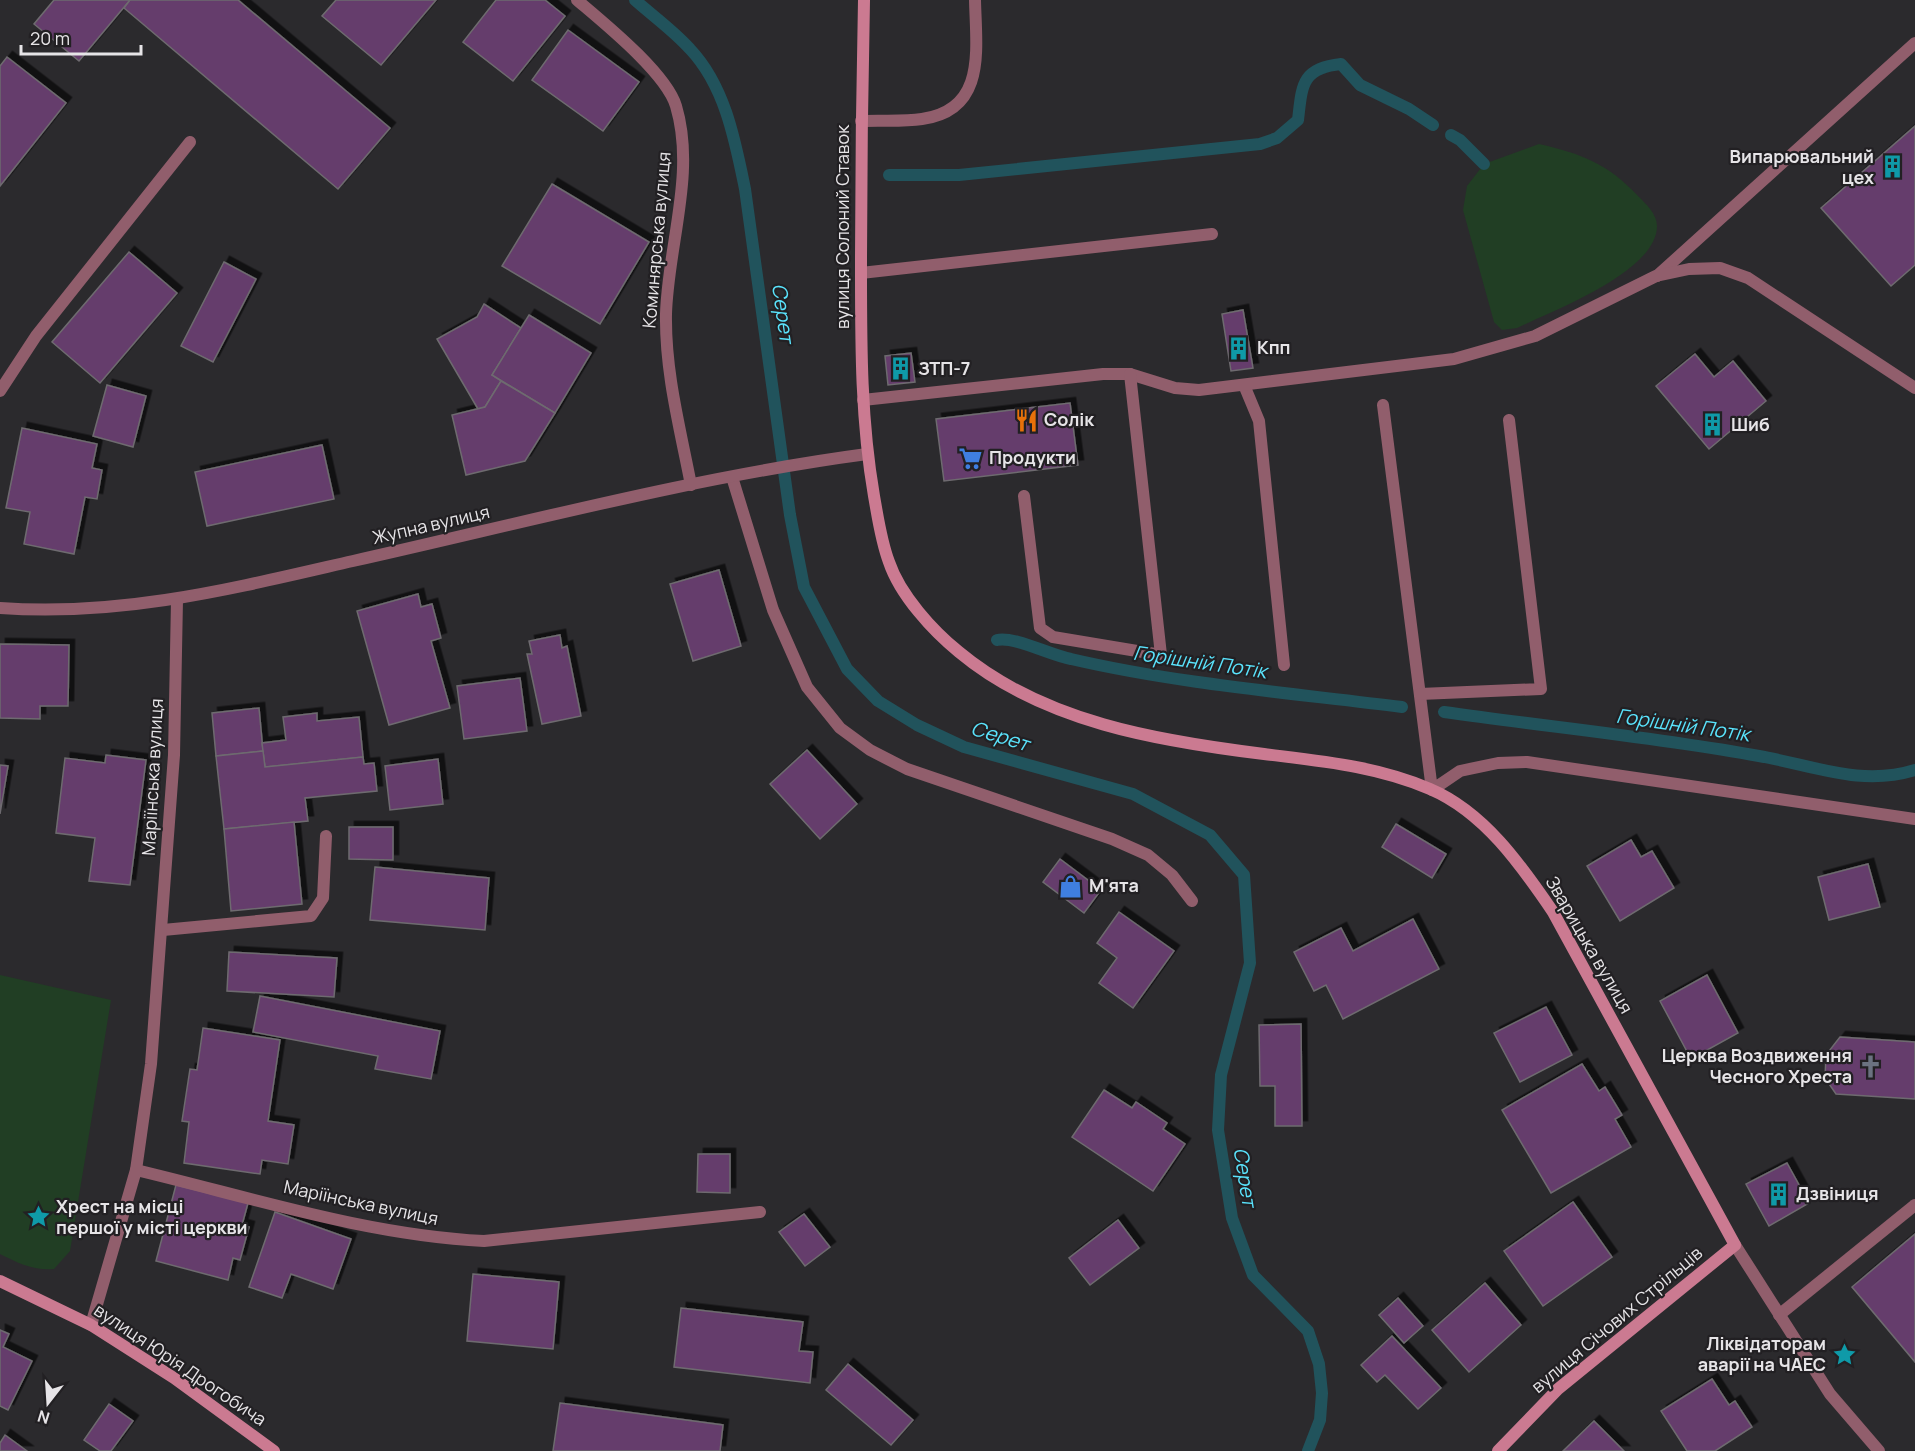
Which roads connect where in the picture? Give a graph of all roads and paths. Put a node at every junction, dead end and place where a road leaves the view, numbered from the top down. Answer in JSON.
{"nodes":[{"id":1,"x":577,"y":0,"type":"edge"},
{"id":2,"x":864,"y":0,"type":"edge"},
{"id":3,"x":975,"y":0,"type":"edge"},
{"id":4,"x":1915,"y":43,"type":"edge"},
{"id":5,"x":861,"y":121,"type":"junction"},
{"id":6,"x":190,"y":142,"type":"dead end"},
{"id":7,"x":1212,"y":234,"type":"dead end"},
{"id":8,"x":861,"y":273,"type":"junction"},
{"id":9,"x":1656,"y":276,"type":"junction"},
{"id":10,"x":1130,"y":374,"type":"junction"},
{"id":11,"x":1244,"y":385,"type":"junction"},
{"id":12,"x":1915,"y":388,"type":"edge"},
{"id":13,"x":0,"y":391,"type":"edge"},
{"id":14,"x":863,"y":400,"type":"junction"},
{"id":15,"x":1383,"y":405,"type":"dead end"},
{"id":16,"x":1509,"y":420,"type":"dead end"},
{"id":17,"x":867,"y":454,"type":"junction"},
{"id":18,"x":732,"y":477,"type":"junction"},
{"id":19,"x":691,"y":485,"type":"junction"},
{"id":20,"x":1024,"y":496,"type":"dead end"},
{"id":21,"x":177,"y":600,"type":"junction"},
{"id":22,"x":0,"y":608,"type":"edge"},
{"id":23,"x":1284,"y":665,"type":"dead end"},
{"id":24,"x":1420,"y":694,"type":"junction"},
{"id":25,"x":1432,"y":790,"type":"junction"},
{"id":26,"x":1915,"y":819,"type":"edge"},
{"id":27,"x":326,"y":836,"type":"dead end"},
{"id":28,"x":1192,"y":901,"type":"dead end"},
{"id":29,"x":162,"y":930,"type":"junction"},
{"id":30,"x":136,"y":1170,"type":"junction"},
{"id":31,"x":1915,"y":1205,"type":"edge"},
{"id":32,"x":760,"y":1212,"type":"dead end"},
{"id":33,"x":1735,"y":1245,"type":"junction"},
{"id":34,"x":0,"y":1281,"type":"edge"},
{"id":35,"x":1779,"y":1315,"type":"junction"},
{"id":36,"x":91,"y":1325,"type":"junction"},
{"id":37,"x":274,"y":1451,"type":"edge"},
{"id":38,"x":1498,"y":1451,"type":"edge"},
{"id":39,"x":1879,"y":1451,"type":"edge"}],
"edges":[{"from":1,"to":19,"type":"street","name":"Коминярська вулиця"},
{"from":2,"to":5,"type":"street","name":"вулиця Солоний Ставок"},
{"from":3,"to":5,"type":"street"},
{"from":4,"to":9,"type":"street"},
{"from":5,"to":8,"type":"street","name":"вулиця Солоний Ставок"},
{"from":6,"to":13,"type":"street"},
{"from":7,"to":8,"type":"street"},
{"from":8,"to":14,"type":"street","name":"вулиця Солоний Ставок"},
{"from":9,"to":11,"type":"street"},
{"from":9,"to":12,"type":"street"},
{"from":10,"to":11,"type":"street"},
{"from":10,"to":14,"type":"street"},
{"from":10,"to":20,"type":"street"},
{"from":11,"to":23,"type":"street"},
{"from":14,"to":17,"type":"street","name":"вулиця Солоний Ставок"},
{"from":15,"to":24,"type":"street"},
{"from":16,"to":24,"type":"street"},
{"from":17,"to":18,"type":"street","name":"Жупна вулиця"},
{"from":17,"to":25,"type":"street","name":"Зварицька вулиця"},
{"from":18,"to":19,"type":"street","name":"Жупна вулиця"},
{"from":18,"to":28,"type":"street"},
{"from":19,"to":21,"type":"street","name":"Жупна вулиця"},
{"from":21,"to":22,"type":"street","name":"Жупна вулиця"},
{"from":21,"to":29,"type":"street","name":"Маріїнська вулиця"},
{"from":24,"to":25,"type":"street"},
{"from":25,"to":26,"type":"street"},
{"from":25,"to":33,"type":"street","name":"Зварицька вулиця"},
{"from":27,"to":29,"type":"street"},
{"from":29,"to":30,"type":"street","name":"Маріїнська вулиця"},
{"from":30,"to":32,"type":"street","name":"Маріїнська вулиця"},
{"from":30,"to":36,"type":"street","name":"Маріїнська вулиця"},
{"from":31,"to":35,"type":"street"},
{"from":33,"to":35,"type":"street","name":"Зварицька вулиця"},
{"from":33,"to":38,"type":"street","name":"вулиця Січових Стрільців"},
{"from":34,"to":36,"type":"street","name":"вулиця Юрія Дрогобича"},
{"from":35,"to":39,"type":"street","name":"Зварицька вулиця"},
{"from":36,"to":37,"type":"street","name":"вулиця Юрія Дрогобича"}]}
